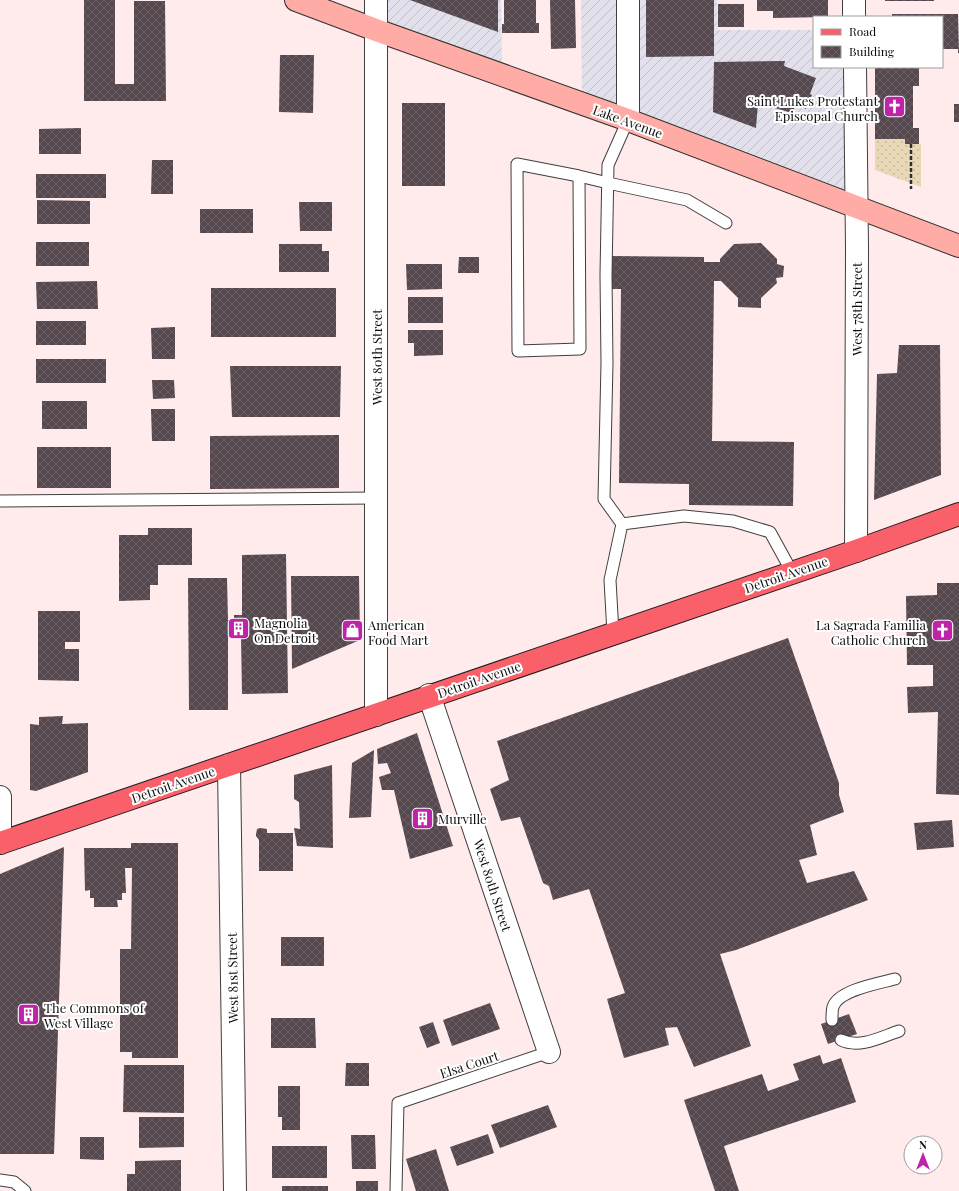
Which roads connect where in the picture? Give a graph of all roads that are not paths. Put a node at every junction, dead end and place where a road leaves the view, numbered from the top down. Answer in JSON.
{"nodes":[{"id":1,"x":296,"y":0,"type":"edge"},
{"id":2,"x":376,"y":0,"type":"edge"},
{"id":3,"x":628,"y":0,"type":"edge"},
{"id":4,"x":854,"y":0,"type":"edge"},
{"id":5,"x":854,"y":16,"type":"edge"},
{"id":6,"x":376,"y":30,"type":"junction"},
{"id":7,"x":855,"y":68,"type":"edge"},
{"id":8,"x":628,"y":120,"type":"junction"},
{"id":9,"x":579,"y":176,"type":"junction"},
{"id":10,"x":608,"y":183,"type":"junction"},
{"id":11,"x":856,"y":208,"type":"junction"},
{"id":12,"x":726,"y":223,"type":"dead end"},
{"id":13,"x":959,"y":246,"type":"edge"},
{"id":14,"x":376,"y":498,"type":"junction"},
{"id":15,"x":0,"y":502,"type":"edge"},
{"id":16,"x":959,"y":514,"type":"edge"},
{"id":17,"x":622,"y":524,"type":"junction"},
{"id":18,"x":856,"y":550,"type":"junction"},
{"id":19,"x":792,"y":572,"type":"junction"},
{"id":20,"x":613,"y":633,"type":"junction"},
{"id":21,"x":429,"y":696,"type":"junction"},
{"id":22,"x":376,"y":715,"type":"junction"},
{"id":23,"x":229,"y":765,"type":"junction"},
{"id":24,"x":0,"y":797,"type":"edge"},
{"id":25,"x":0,"y":843,"type":"edge"},
{"id":26,"x":895,"y":979,"type":"dead end"},
{"id":27,"x":832,"y":1020,"type":"dead end"},
{"id":28,"x":899,"y":1031,"type":"dead end"},
{"id":29,"x":842,"y":1040,"type":"dead end"},
{"id":30,"x":549,"y":1052,"type":"joint"},
{"id":31,"x":0,"y":1180,"type":"edge"},
{"id":32,"x":25,"y":1191,"type":"edge"},
{"id":33,"x":235,"y":1191,"type":"edge"},
{"id":34,"x":396,"y":1191,"type":"edge"}],
"edges":[{"from":1,"to":6,"type":"street","name":"Lake Avenue"},
{"from":2,"to":6,"type":"street","name":"West 80th Street"},
{"from":3,"to":8,"type":"street"},
{"from":4,"to":5,"type":"street"},
{"from":6,"to":8,"type":"street","name":"Lake Avenue"},
{"from":6,"to":14,"type":"street","name":"West 80th Street"},
{"from":7,"to":11,"type":"street","name":"West 78th Street"},
{"from":8,"to":10,"type":"lane"},
{"from":8,"to":11,"type":"street","name":"Lake Avenue"},
{"from":9,"to":9,"type":"lane"},
{"from":9,"to":10,"type":"lane"},
{"from":10,"to":12,"type":"lane"},
{"from":10,"to":17,"type":"lane"},
{"from":11,"to":13,"type":"street","name":"Lake Avenue"},
{"from":11,"to":18,"type":"street","name":"West 78th Street"},
{"from":14,"to":15,"type":"lane"},
{"from":14,"to":22,"type":"street","name":"West 80th Street"},
{"from":16,"to":18,"type":"main road","name":"Detroit Avenue"},
{"from":17,"to":19,"type":"lane"},
{"from":17,"to":20,"type":"lane"},
{"from":18,"to":19,"type":"main road","name":"Detroit Avenue"},
{"from":19,"to":20,"type":"main road","name":"Detroit Avenue"},
{"from":20,"to":21,"type":"main road","name":"Detroit Avenue"},
{"from":21,"to":22,"type":"main road","name":"Detroit Avenue"},
{"from":21,"to":30,"type":"street","name":"West 80th Street"},
{"from":22,"to":23,"type":"main road","name":"Detroit Avenue"},
{"from":23,"to":25,"type":"main road","name":"Detroit Avenue"},
{"from":23,"to":33,"type":"street","name":"West 81st Street"},
{"from":24,"to":25,"type":"street"},
{"from":26,"to":27,"type":"lane"},
{"from":28,"to":29,"type":"lane"},
{"from":30,"to":34,"type":"lane","name":"Elsa Court"},
{"from":31,"to":32,"type":"lane"}]}
